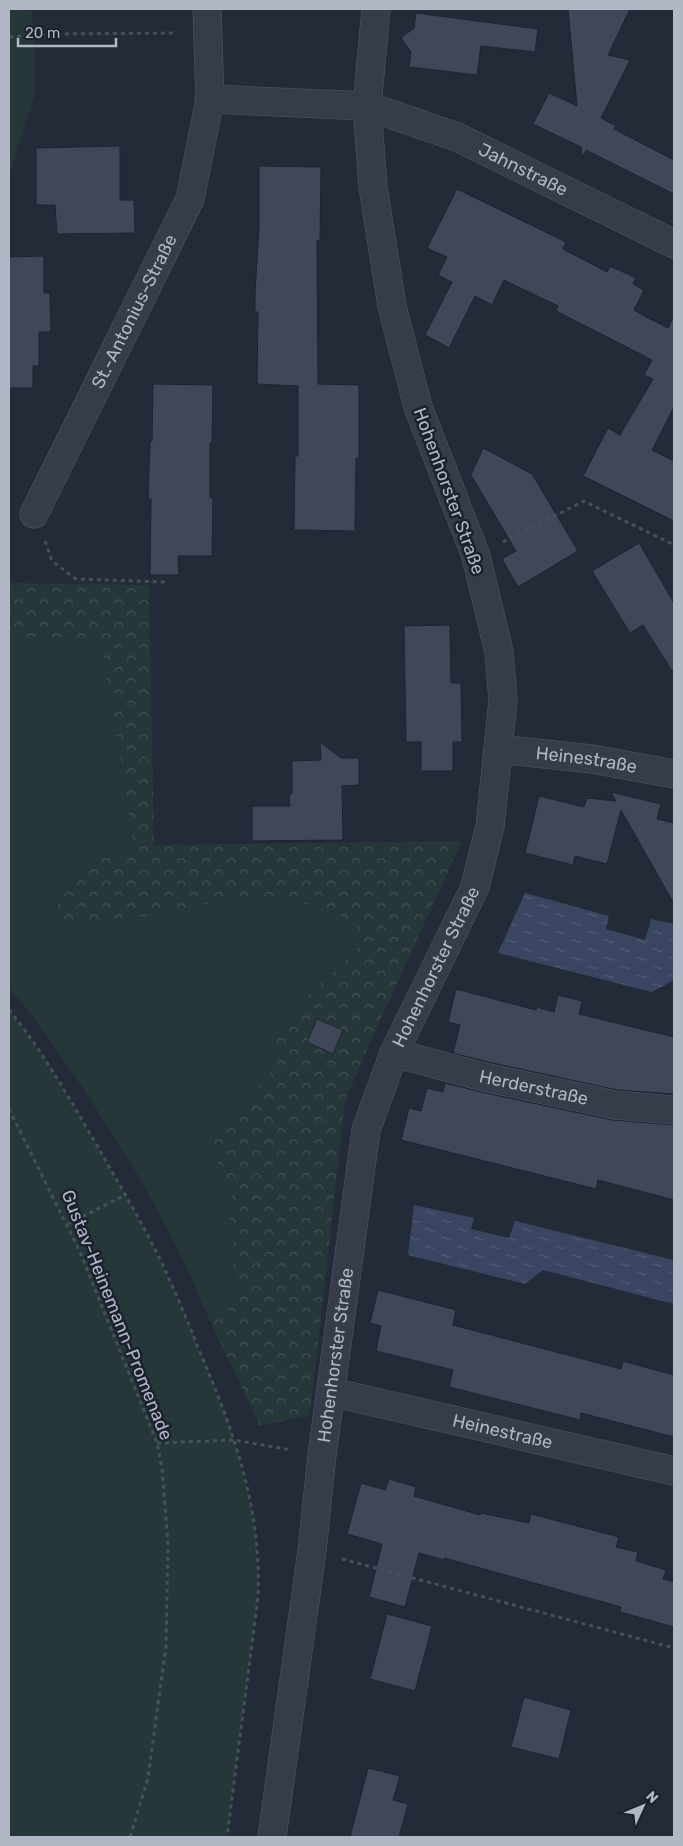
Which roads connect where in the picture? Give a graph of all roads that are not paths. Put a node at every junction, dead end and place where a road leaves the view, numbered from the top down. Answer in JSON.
{"nodes":[{"id":1,"x":376,"y":9,"type":"edge"},
{"id":2,"x":207,"y":21,"type":"edge"},
{"id":3,"x":210,"y":99,"type":"junction"},
{"id":4,"x":367,"y":106,"type":"junction"},
{"id":5,"x":674,"y":244,"type":"edge"},
{"id":6,"x":34,"y":514,"type":"road end"},
{"id":7,"x":498,"y":749,"type":"junction"},
{"id":8,"x":674,"y":774,"type":"edge"},
{"id":9,"x":394,"y":1053,"type":"junction"},
{"id":10,"x":674,"y":1110,"type":"edge"},
{"id":11,"x":331,"y":1392,"type":"junction"},
{"id":12,"x":674,"y":1471,"type":"edge"},
{"id":13,"x":272,"y":1837,"type":"edge"}],
"edges":[{"from":1,"to":4,"type":"street","name":"Hohenhorster Straße"},
{"from":2,"to":3,"type":"street","name":"St.-Antonius-Straße"},
{"from":3,"to":4,"type":"street"},
{"from":3,"to":6,"type":"street","name":"St.-Antonius-Straße"},
{"from":4,"to":5,"type":"street","name":"Jahnstraße"},
{"from":4,"to":7,"type":"street","name":"Hohenhorster Straße"},
{"from":7,"to":8,"type":"street","name":"Heinestraße"},
{"from":7,"to":9,"type":"street","name":"Hohenhorster Straße"},
{"from":9,"to":10,"type":"street","name":"Herderstraße"},
{"from":9,"to":11,"type":"street","name":"Hohenhorster Straße"},
{"from":11,"to":12,"type":"street","name":"Heinestraße"},
{"from":11,"to":13,"type":"street","name":"Hohenhorster Straße"}]}
